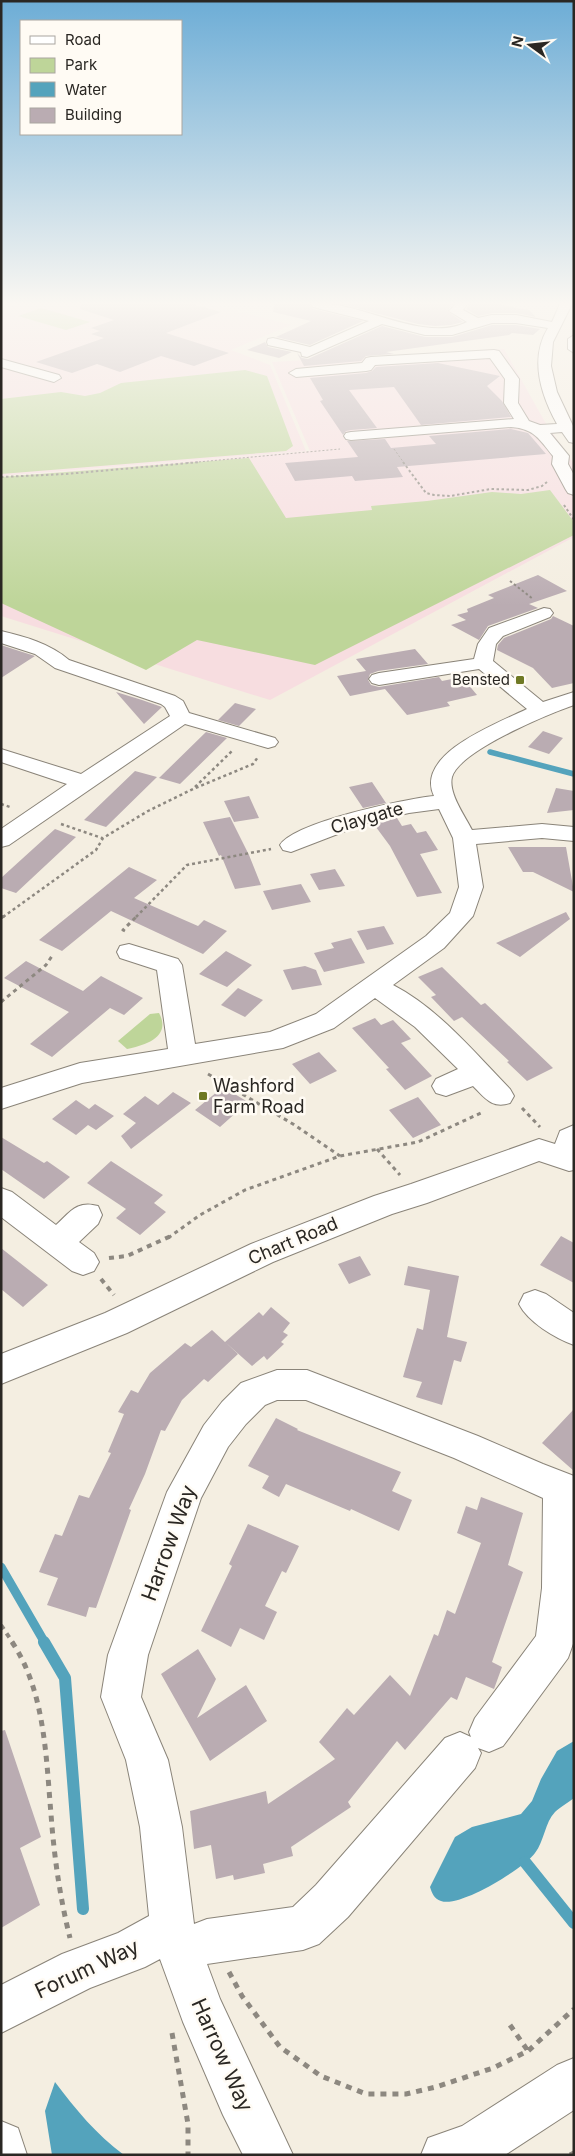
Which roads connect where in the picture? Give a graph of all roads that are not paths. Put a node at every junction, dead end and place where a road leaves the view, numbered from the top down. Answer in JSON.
{"nodes":[{"id":1,"x":513,"y":405,"type":"edge"},
{"id":2,"x":554,"y":405,"type":"edge"},
{"id":3,"x":532,"y":427,"type":"junction"},
{"id":4,"x":570,"y":434,"type":"edge"},
{"id":5,"x":354,"y":442,"type":"road end"},
{"id":6,"x":574,"y":490,"type":"edge"},
{"id":7,"x":543,"y":613,"type":"dead end"},
{"id":8,"x":1,"y":637,"type":"edge"},
{"id":9,"x":483,"y":662,"type":"junction"},
{"id":10,"x":379,"y":679,"type":"dead end"},
{"id":11,"x":574,"y":698,"type":"edge"},
{"id":12,"x":540,"y":710,"type":"junction"},
{"id":13,"x":182,"y":717,"type":"junction"},
{"id":14,"x":262,"y":750,"type":"road end"},
{"id":15,"x":1,"y":754,"type":"edge"},
{"id":16,"x":84,"y":782,"type":"junction"},
{"id":17,"x":446,"y":802,"type":"junction"},
{"id":18,"x":574,"y":834,"type":"edge"},
{"id":19,"x":464,"y":838,"type":"junction"},
{"id":20,"x":1,"y":840,"type":"edge"},
{"id":21,"x":291,"y":845,"type":"road end"},
{"id":22,"x":129,"y":952,"type":"road end"},
{"id":23,"x":373,"y":986,"type":"junction"},
{"id":24,"x":189,"y":1055,"type":"junction"},
{"id":25,"x":476,"y":1072,"type":"junction"},
{"id":26,"x":446,"y":1086,"type":"dead end"},
{"id":27,"x":1,"y":1099,"type":"edge"},
{"id":28,"x":501,"y":1100,"type":"road end"},
{"id":29,"x":572,"y":1154,"type":"edge"},
{"id":30,"x":1,"y":1200,"type":"edge"},
{"id":31,"x":87,"y":1215,"type":"dead end"},
{"id":32,"x":58,"y":1242,"type":"junction"},
{"id":33,"x":86,"y":1264,"type":"road end"},
{"id":34,"x":535,"y":1304,"type":"dead end"},
{"id":35,"x":574,"y":1331,"type":"edge"},
{"id":36,"x":1,"y":1369,"type":"edge"},
{"id":37,"x":568,"y":1491,"type":"edge"},
{"id":38,"x":176,"y":1941,"type":"junction"},
{"id":39,"x":1,"y":2010,"type":"edge"},
{"id":40,"x":574,"y":2082,"type":"edge"},
{"id":41,"x":1,"y":2145,"type":"edge"},
{"id":42,"x":3,"y":2155,"type":"edge"},
{"id":43,"x":269,"y":2155,"type":"edge"},
{"id":44,"x":445,"y":2155,"type":"edge"}],
"edges":[{"from":1,"to":3,"type":"street"},
{"from":2,"to":4,"type":"street"},
{"from":3,"to":4,"type":"street"},
{"from":3,"to":5,"type":"street"},
{"from":3,"to":6,"type":"street"},
{"from":7,"to":9,"type":"street"},
{"from":8,"to":13,"type":"street"},
{"from":9,"to":10,"type":"street"},
{"from":9,"to":12,"type":"street"},
{"from":11,"to":12,"type":"street"},
{"from":12,"to":17,"type":"street"},
{"from":13,"to":14,"type":"street"},
{"from":13,"to":16,"type":"street"},
{"from":15,"to":16,"type":"street"},
{"from":16,"to":20,"type":"street"},
{"from":17,"to":19,"type":"street"},
{"from":17,"to":21,"type":"street","name":"Claygate"},
{"from":18,"to":19,"type":"street"},
{"from":19,"to":23,"type":"street"},
{"from":22,"to":24,"type":"street"},
{"from":23,"to":24,"type":"street"},
{"from":23,"to":25,"type":"street"},
{"from":24,"to":27,"type":"street"},
{"from":25,"to":26,"type":"street"},
{"from":25,"to":28,"type":"street"},
{"from":29,"to":36,"type":"street","name":"Chart Road"},
{"from":30,"to":32,"type":"street"},
{"from":31,"to":32,"type":"street"},
{"from":32,"to":33,"type":"street"},
{"from":34,"to":35,"type":"street"},
{"from":37,"to":38,"type":"street"},
{"from":37,"to":38,"type":"street","name":"Harrow Way"},
{"from":38,"to":39,"type":"street","name":"Forum Way"},
{"from":38,"to":43,"type":"street","name":"Harrow Way"},
{"from":40,"to":44,"type":"street"},
{"from":41,"to":42,"type":"street"}]}
